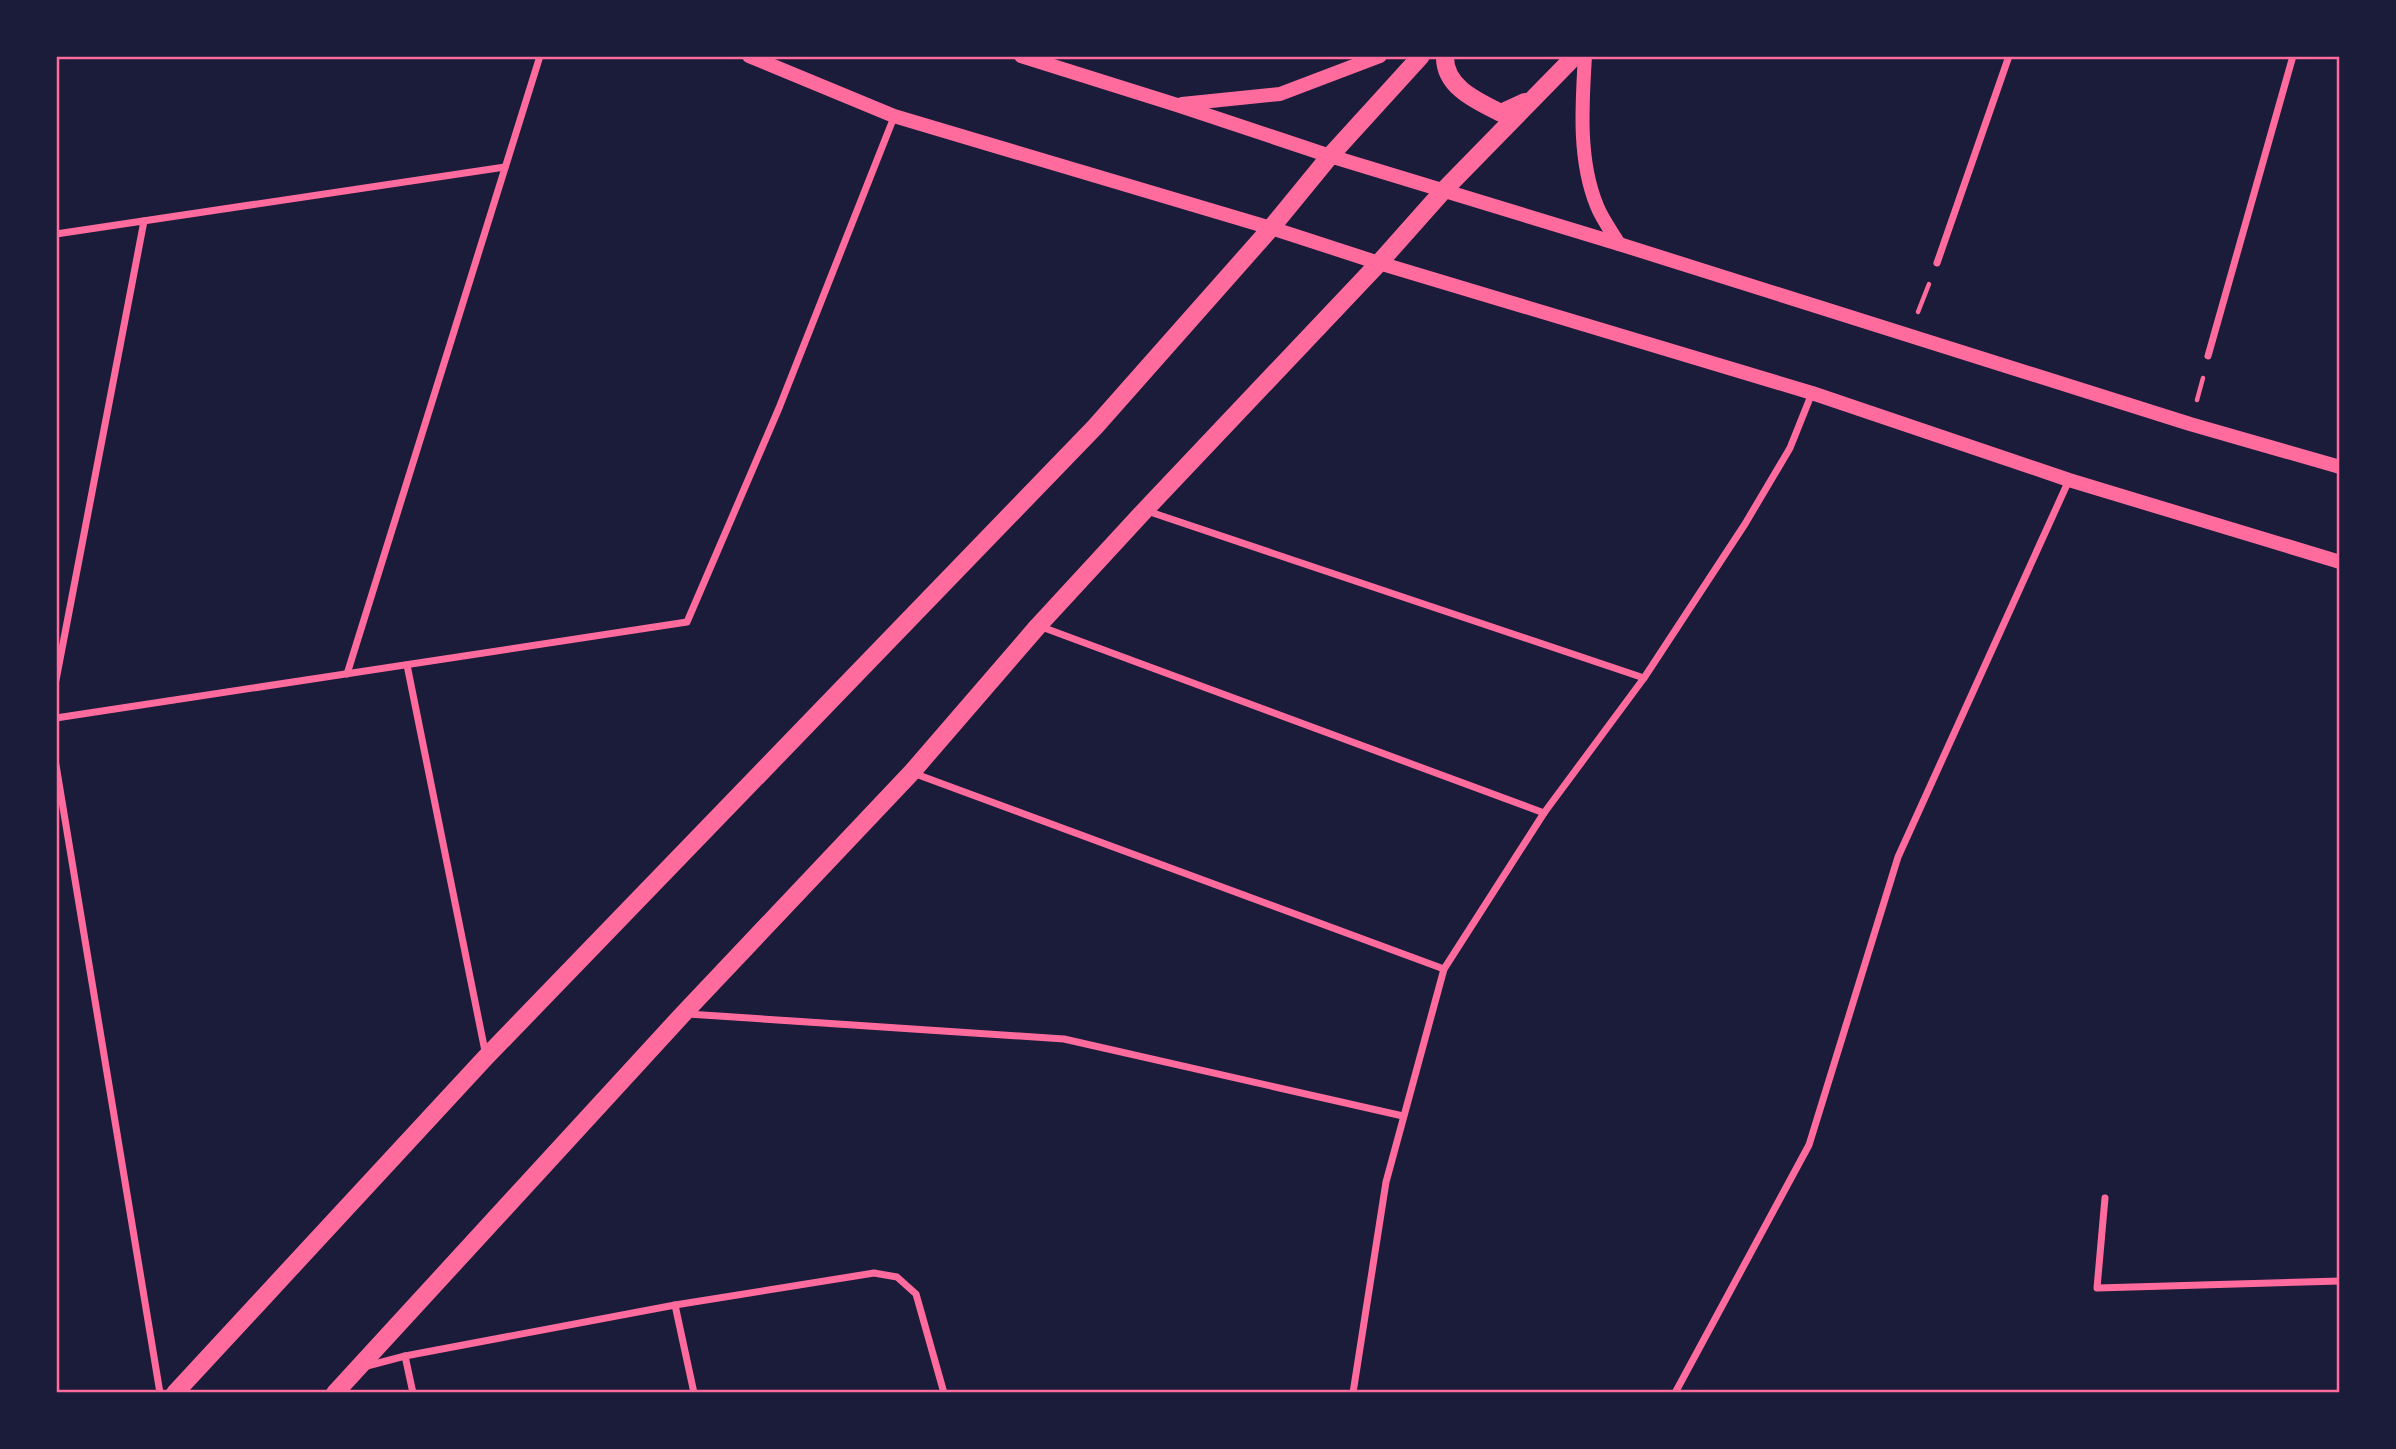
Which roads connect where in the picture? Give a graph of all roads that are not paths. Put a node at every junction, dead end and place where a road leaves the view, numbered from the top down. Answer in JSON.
{"nodes":[{"id":1,"x":540,"y":56,"type":"edge"},
{"id":2,"x":749,"y":56,"type":"edge"},
{"id":3,"x":1021,"y":56,"type":"edge"},
{"id":4,"x":1380,"y":56,"type":"edge"},
{"id":5,"x":1421,"y":56,"type":"edge"},
{"id":6,"x":1444,"y":56,"type":"edge"},
{"id":7,"x":1575,"y":56,"type":"edge"},
{"id":8,"x":1585,"y":56,"type":"edge"},
{"id":9,"x":2009,"y":56,"type":"edge"},
{"id":10,"x":2292,"y":56,"type":"edge"},
{"id":11,"x":1538,"y":96,"type":"junction"},
{"id":12,"x":1177,"y":105,"type":"junction"},
{"id":13,"x":894,"y":116,"type":"junction"},
{"id":14,"x":1330,"y":156,"type":"junction"},
{"id":15,"x":505,"y":167,"type":"junction"},
{"id":16,"x":1443,"y":191,"type":"junction"},
{"id":17,"x":144,"y":221,"type":"junction"},
{"id":18,"x":1271,"y":228,"type":"junction"},
{"id":19,"x":56,"y":234,"type":"edge"},
{"id":20,"x":1619,"y":244,"type":"junction"},
{"id":21,"x":1379,"y":263,"type":"junction"},
{"id":22,"x":1937,"y":263,"type":"road end"},
{"id":23,"x":2208,"y":356,"type":"road end"},
{"id":24,"x":1812,"y":393,"type":"junction"},
{"id":25,"x":2340,"y":467,"type":"edge"},
{"id":26,"x":2069,"y":480,"type":"junction"},
{"id":27,"x":1145,"y":510,"type":"junction"},
{"id":28,"x":2340,"y":562,"type":"edge"},
{"id":29,"x":1038,"y":626,"type":"junction"},
{"id":30,"x":407,"y":665,"type":"junction"},
{"id":31,"x":347,"y":674,"type":"junction"},
{"id":32,"x":1644,"y":678,"type":"junction"},
{"id":33,"x":56,"y":680,"type":"edge"},
{"id":34,"x":56,"y":719,"type":"edge"},
{"id":35,"x":56,"y":765,"type":"edge"},
{"id":36,"x":912,"y":772,"type":"junction"},
{"id":37,"x":1544,"y":813,"type":"junction"},
{"id":38,"x":1444,"y":969,"type":"junction"},
{"id":39,"x":683,"y":1014,"type":"junction"},
{"id":40,"x":486,"y":1057,"type":"junction"},
{"id":41,"x":1404,"y":1116,"type":"junction"},
{"id":42,"x":2105,"y":1198,"type":"dead end"},
{"id":43,"x":2340,"y":1281,"type":"edge"},
{"id":44,"x":675,"y":1305,"type":"junction"},
{"id":45,"x":405,"y":1356,"type":"junction"},
{"id":46,"x":358,"y":1368,"type":"junction"},
{"id":47,"x":160,"y":1393,"type":"edge"},
{"id":48,"x":176,"y":1393,"type":"edge"},
{"id":49,"x":335,"y":1393,"type":"edge"},
{"id":50,"x":413,"y":1393,"type":"edge"},
{"id":51,"x":694,"y":1393,"type":"edge"},
{"id":52,"x":944,"y":1393,"type":"edge"},
{"id":53,"x":1353,"y":1393,"type":"edge"},
{"id":54,"x":1675,"y":1393,"type":"edge"}],
"edges":[{"from":1,"to":15,"type":"street"},
{"from":2,"to":13,"type":"main road"},
{"from":3,"to":12,"type":"main road"},
{"from":4,"to":12,"type":"main road"},
{"from":5,"to":14,"type":"main road"},
{"from":6,"to":11,"type":"main road"},
{"from":7,"to":11,"type":"main road"},
{"from":8,"to":20,"type":"main road"},
{"from":9,"to":22,"type":"street"},
{"from":10,"to":23,"type":"street"},
{"from":11,"to":16,"type":"main road"},
{"from":12,"to":14,"type":"main road"},
{"from":13,"to":18,"type":"main road"},
{"from":13,"to":30,"type":"street"},
{"from":14,"to":16,"type":"main road"},
{"from":14,"to":18,"type":"main road"},
{"from":15,"to":17,"type":"street"},
{"from":15,"to":31,"type":"street"},
{"from":16,"to":20,"type":"main road"},
{"from":16,"to":21,"type":"main road"},
{"from":17,"to":19,"type":"street"},
{"from":17,"to":33,"type":"street"},
{"from":18,"to":21,"type":"main road"},
{"from":18,"to":40,"type":"main road"},
{"from":20,"to":25,"type":"main road"},
{"from":21,"to":24,"type":"main road"},
{"from":21,"to":27,"type":"main road"},
{"from":24,"to":26,"type":"main road"},
{"from":24,"to":32,"type":"street"},
{"from":26,"to":28,"type":"main road"},
{"from":26,"to":54,"type":"street"},
{"from":27,"to":29,"type":"main road"},
{"from":27,"to":32,"type":"street"},
{"from":29,"to":36,"type":"main road"},
{"from":29,"to":37,"type":"street"},
{"from":30,"to":31,"type":"street"},
{"from":30,"to":40,"type":"street"},
{"from":31,"to":34,"type":"street"},
{"from":32,"to":37,"type":"street"},
{"from":35,"to":47,"type":"street"},
{"from":36,"to":38,"type":"street"},
{"from":36,"to":39,"type":"main road"},
{"from":37,"to":38,"type":"street"},
{"from":38,"to":41,"type":"street"},
{"from":39,"to":41,"type":"street"},
{"from":39,"to":46,"type":"main road"},
{"from":40,"to":48,"type":"main road"},
{"from":41,"to":53,"type":"street"},
{"from":42,"to":43,"type":"street"},
{"from":44,"to":45,"type":"street"},
{"from":44,"to":51,"type":"street"},
{"from":44,"to":52,"type":"street"},
{"from":45,"to":46,"type":"street"},
{"from":45,"to":50,"type":"street"},
{"from":46,"to":49,"type":"main road"}]}
